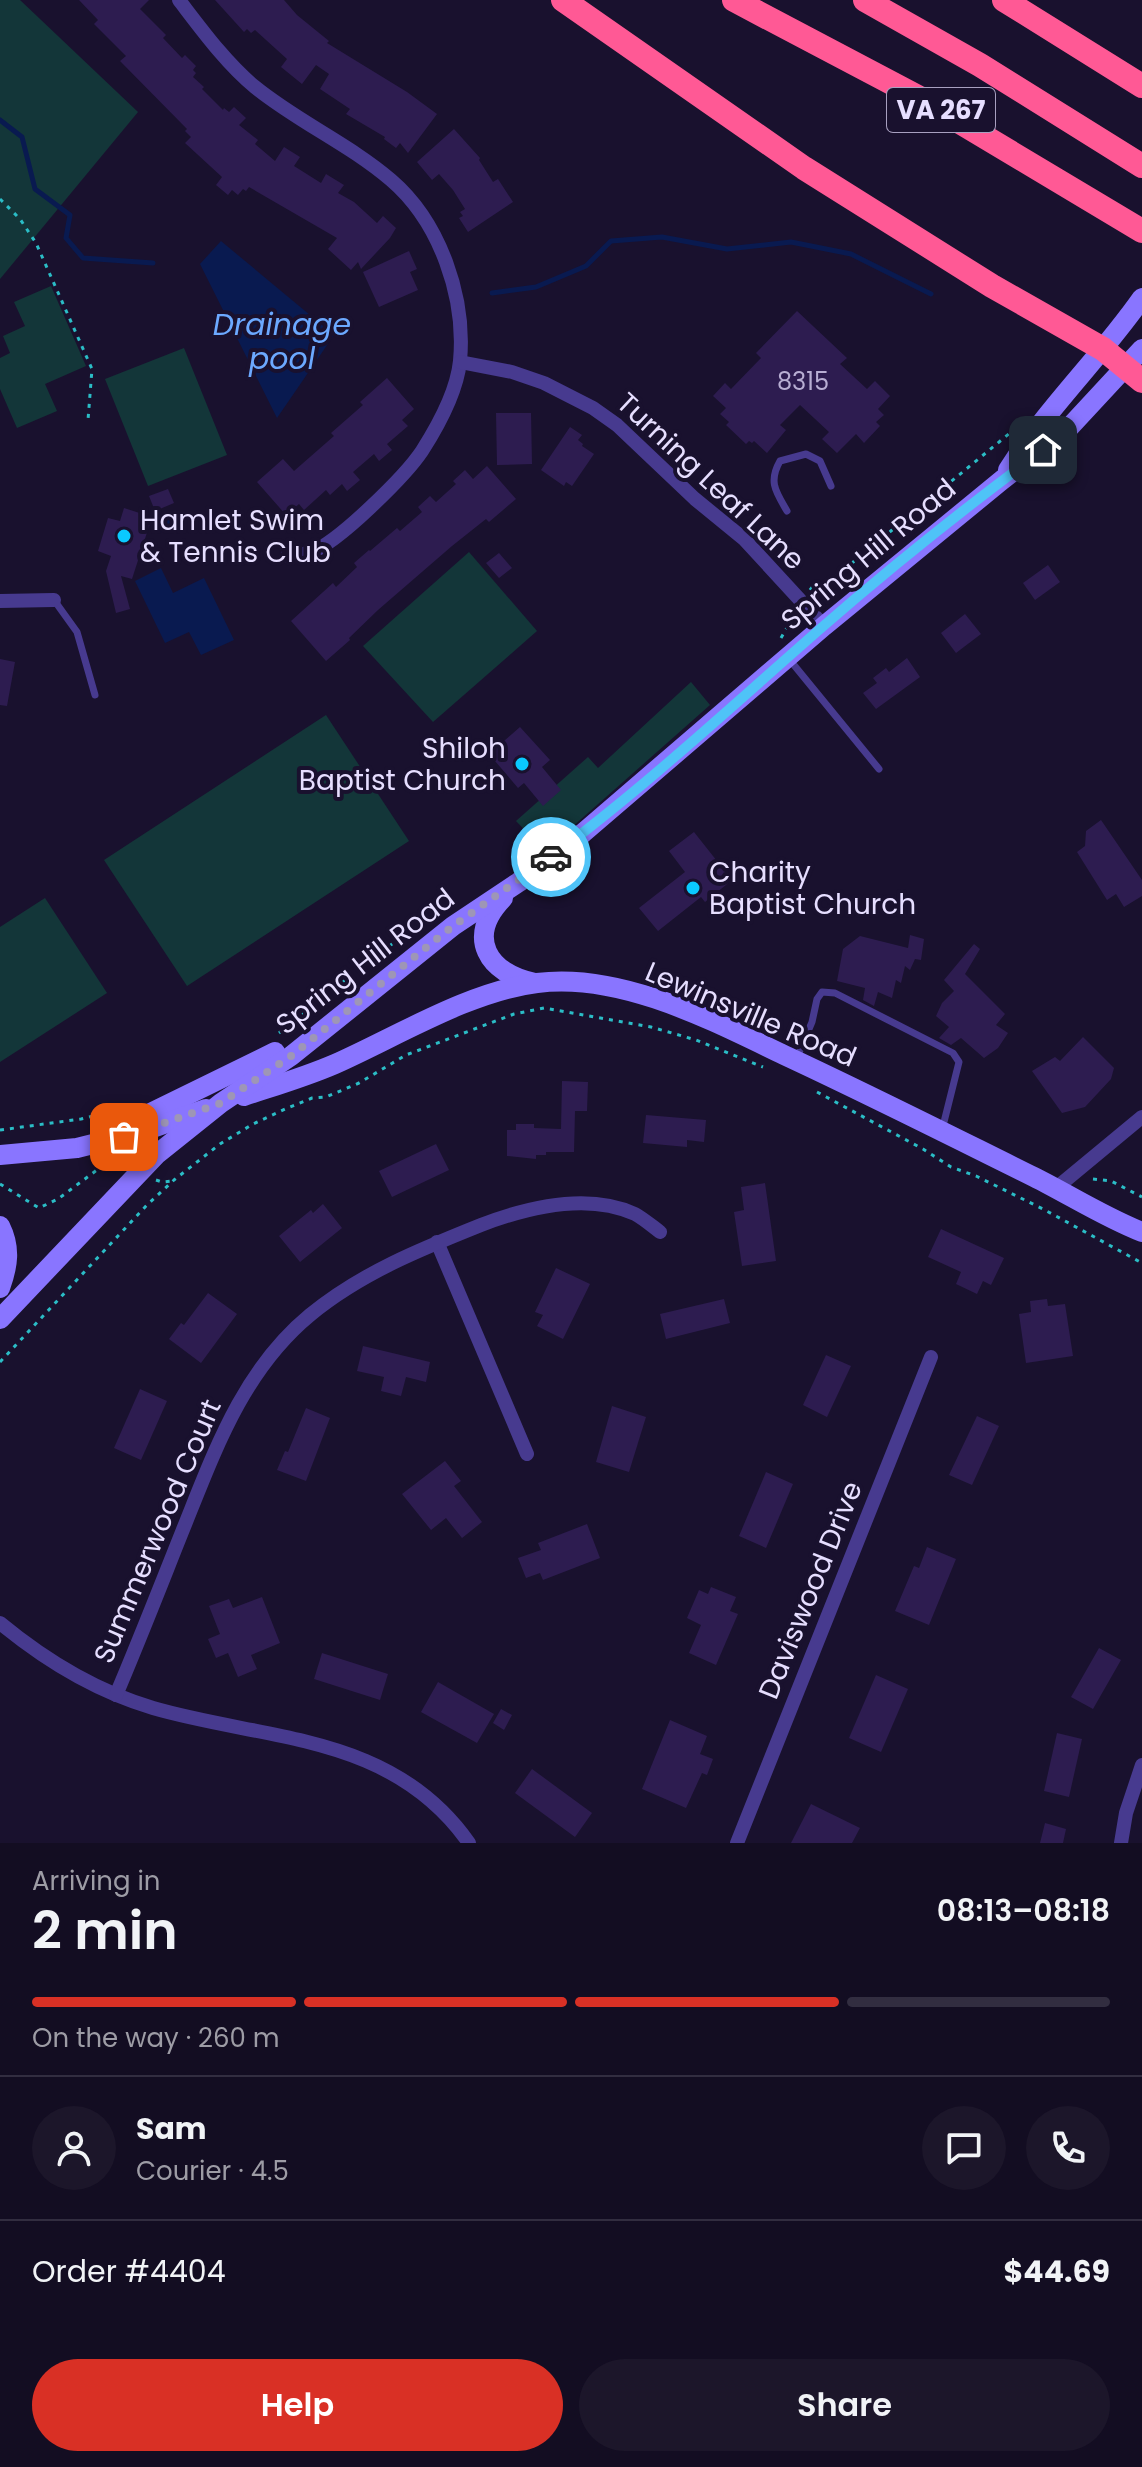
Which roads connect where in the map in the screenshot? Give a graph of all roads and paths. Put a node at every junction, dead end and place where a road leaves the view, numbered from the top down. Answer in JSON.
{"nodes":[{"id":1,"x":179,"y":0,"type":"edge"},
{"id":2,"x":563,"y":0,"type":"edge"},
{"id":3,"x":734,"y":0,"type":"edge"},
{"id":4,"x":865,"y":0,"type":"edge"},
{"id":5,"x":1004,"y":0,"type":"edge"},
{"id":6,"x":1142,"y":86,"type":"edge"},
{"id":7,"x":1142,"y":166,"type":"edge"},
{"id":8,"x":0,"y":199,"type":"edge"},
{"id":9,"x":1142,"y":231,"type":"edge"},
{"id":10,"x":1142,"y":298,"type":"edge"},
{"id":11,"x":1103,"y":349,"type":"junction"},
{"id":12,"x":1142,"y":349,"type":"edge"},
{"id":13,"x":460,"y":362,"type":"junction"},
{"id":14,"x":1134,"y":375,"type":"edge"},
{"id":15,"x":88,"y":420,"type":"dead end"},
{"id":16,"x":1011,"y":432,"type":"dead end"},
{"id":17,"x":1002,"y":480,"type":"junction"},
{"id":18,"x":831,"y":486,"type":"dead end"},
{"id":19,"x":787,"y":511,"type":"dead end"},
{"id":20,"x":287,"y":556,"type":"dead end"},
{"id":21,"x":54,"y":600,"type":"joint"},
{"id":22,"x":0,"y":601,"type":"edge"},
{"id":23,"x":803,"y":603,"type":"junction"},
{"id":24,"x":824,"y":626,"type":"junction"},
{"id":25,"x":783,"y":650,"type":"junction"},
{"id":26,"x":95,"y":695,"type":"dead end"},
{"id":27,"x":879,"y":769,"type":"dead end"},
{"id":28,"x":519,"y":882,"type":"junction"},
{"id":29,"x":434,"y":917,"type":"dead end"},
{"id":30,"x":535,"y":983,"type":"junction"},
{"id":31,"x":354,"y":1005,"type":"junction"},
{"id":32,"x":273,"y":1038,"type":"dead end"},
{"id":33,"x":796,"y":1060,"type":"junction"},
{"id":34,"x":763,"y":1067,"type":"dead end"},
{"id":35,"x":813,"y":1090,"type":"dead end"},
{"id":36,"x":221,"y":1103,"type":"junction"},
{"id":37,"x":118,"y":1110,"type":"dead end"},
{"id":38,"x":1142,"y":1117,"type":"edge"},
{"id":39,"x":0,"y":1130,"type":"edge"},
{"id":40,"x":942,"y":1132,"type":"junction"},
{"id":41,"x":77,"y":1148,"type":"junction"},
{"id":42,"x":0,"y":1155,"type":"edge"},
{"id":43,"x":129,"y":1158,"type":"dead end"},
{"id":44,"x":1062,"y":1183,"type":"junction"},
{"id":45,"x":0,"y":1184,"type":"edge"},
{"id":46,"x":1142,"y":1197,"type":"edge"},
{"id":47,"x":0,"y":1226,"type":"edge"},
{"id":48,"x":660,"y":1232,"type":"dead end"},
{"id":49,"x":1142,"y":1232,"type":"edge"},
{"id":50,"x":437,"y":1242,"type":"junction"},
{"id":51,"x":1142,"y":1263,"type":"edge"},
{"id":52,"x":0,"y":1288,"type":"edge"},
{"id":53,"x":0,"y":1319,"type":"edge"},
{"id":54,"x":931,"y":1357,"type":"dead end"},
{"id":55,"x":0,"y":1362,"type":"edge"},
{"id":56,"x":527,"y":1454,"type":"dead end"},
{"id":57,"x":0,"y":1623,"type":"edge"},
{"id":58,"x":116,"y":1695,"type":"junction"},
{"id":59,"x":1142,"y":1765,"type":"edge"},
{"id":60,"x":469,"y":1843,"type":"edge"},
{"id":61,"x":737,"y":1843,"type":"edge"},
{"id":62,"x":1121,"y":1843,"type":"edge"}],
"edges":[{"from":1,"to":13,"type":"street"},
{"from":2,"to":11,"type":"highway"},
{"from":3,"to":9,"type":"highway","number":"VA 267"},
{"from":4,"to":7,"type":"highway"},
{"from":5,"to":6,"type":"highway"},
{"from":8,"to":15,"type":"path"},
{"from":10,"to":11,"type":"main road","name":"Spring Hill Road"},
{"from":11,"to":14,"type":"highway"},
{"from":11,"to":17,"type":"main road","name":"Spring Hill Road"},
{"from":12,"to":14,"type":"main road","name":"Spring Hill Road"},
{"from":13,"to":20,"type":"street"},
{"from":13,"to":23,"type":"street","name":"Turning Leaf Lane"},
{"from":14,"to":17,"type":"main road","name":"Spring Hill Road"},
{"from":16,"to":23,"type":"path"},
{"from":17,"to":24,"type":"main road","name":"Spring Hill Road"},
{"from":18,"to":19,"type":"lane"},
{"from":21,"to":22,"type":"street"},
{"from":21,"to":26,"type":"lane"},
{"from":23,"to":24,"type":"street","name":"Turning Leaf Lane"},
{"from":23,"to":25,"type":"path"},
{"from":24,"to":25,"type":"main road","name":"Spring Hill Road"},
{"from":25,"to":27,"type":"lane"},
{"from":25,"to":28,"type":"main road","name":"Spring Hill Road"},
{"from":28,"to":30,"type":"main road"},
{"from":28,"to":31,"type":"main road","name":"Spring Hill Road"},
{"from":29,"to":32,"type":"path"},
{"from":30,"to":33,"type":"main road","name":"Lewinsville Road"},
{"from":30,"to":36,"type":"main road","name":"Lewinsville Road"},
{"from":31,"to":36,"type":"main road","name":"Spring Hill Road"},
{"from":31,"to":41,"type":"main road"},
{"from":33,"to":40,"type":"main road","name":"Lewinsville Road"},
{"from":33,"to":40,"type":"lane"},
{"from":34,"to":55,"type":"path"},
{"from":35,"to":51,"type":"path"},
{"from":36,"to":41,"type":"main road","name":"Lewinsville Road"},
{"from":36,"to":53,"type":"main road","name":"Spring Hill Road"},
{"from":37,"to":39,"type":"path"},
{"from":38,"to":44,"type":"street"},
{"from":40,"to":44,"type":"main road","name":"Lewinsville Road"},
{"from":41,"to":42,"type":"main road","name":"Lewinsville Road"},
{"from":43,"to":45,"type":"path"},
{"from":44,"to":46,"type":"path"},
{"from":44,"to":49,"type":"main road","name":"Lewinsville Road"},
{"from":47,"to":52,"type":"main road"},
{"from":48,"to":50,"type":"street","name":"Summerwood Court"},
{"from":50,"to":56,"type":"street"},
{"from":50,"to":58,"type":"street","name":"Summerwood Court"},
{"from":54,"to":61,"type":"street","name":"Daviswood Drive"},
{"from":57,"to":58,"type":"street"},
{"from":58,"to":60,"type":"street"},
{"from":59,"to":62,"type":"street"}]}
